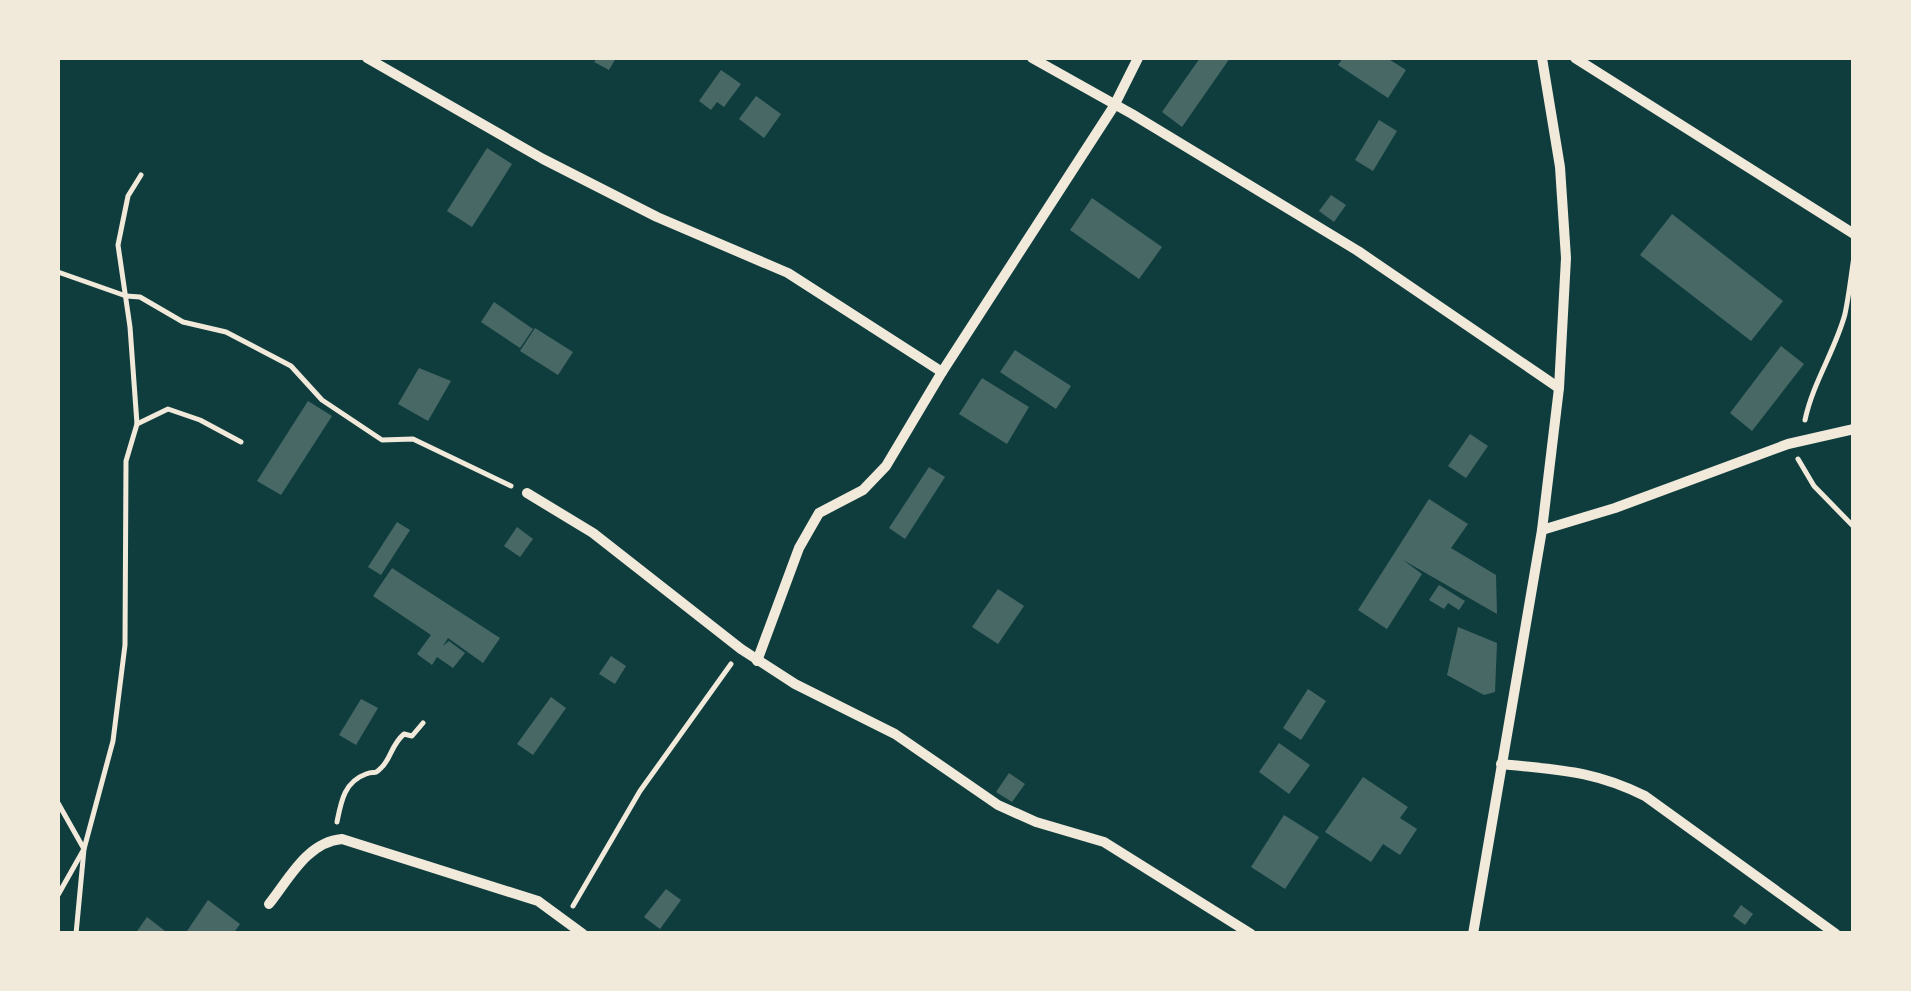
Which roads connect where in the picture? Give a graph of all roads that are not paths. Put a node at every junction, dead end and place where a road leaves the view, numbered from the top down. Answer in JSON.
{"nodes":[{"id":1,"x":367,"y":58,"type":"edge"},
{"id":2,"x":1032,"y":58,"type":"edge"},
{"id":3,"x":1138,"y":58,"type":"edge"},
{"id":4,"x":1542,"y":58,"type":"edge"},
{"id":5,"x":1575,"y":58,"type":"edge"},
{"id":6,"x":1114,"y":106,"type":"junction"},
{"id":7,"x":1854,"y":234,"type":"edge"},
{"id":8,"x":942,"y":372,"type":"junction"},
{"id":9,"x":1559,"y":388,"type":"junction"},
{"id":10,"x":1854,"y":429,"type":"edge"},
{"id":11,"x":527,"y":493,"type":"road end"},
{"id":12,"x":1542,"y":530,"type":"junction"},
{"id":13,"x":757,"y":661,"type":"junction"},
{"id":14,"x":1501,"y":764,"type":"junction"},
{"id":15,"x":269,"y":904,"type":"dead end"},
{"id":16,"x":583,"y":934,"type":"edge"},
{"id":17,"x":1251,"y":934,"type":"edge"},
{"id":18,"x":1473,"y":934,"type":"edge"},
{"id":19,"x":1836,"y":934,"type":"edge"}],
"edges":[{"from":1,"to":8,"type":"street"},
{"from":2,"to":6,"type":"street"},
{"from":3,"to":6,"type":"street"},
{"from":4,"to":9,"type":"street"},
{"from":5,"to":7,"type":"street"},
{"from":6,"to":8,"type":"street"},
{"from":6,"to":9,"type":"street"},
{"from":8,"to":13,"type":"street"},
{"from":9,"to":12,"type":"street"},
{"from":10,"to":12,"type":"street"},
{"from":11,"to":13,"type":"street"},
{"from":12,"to":14,"type":"street"},
{"from":13,"to":17,"type":"street"},
{"from":14,"to":18,"type":"street"},
{"from":14,"to":19,"type":"street"},
{"from":15,"to":16,"type":"street"}]}
